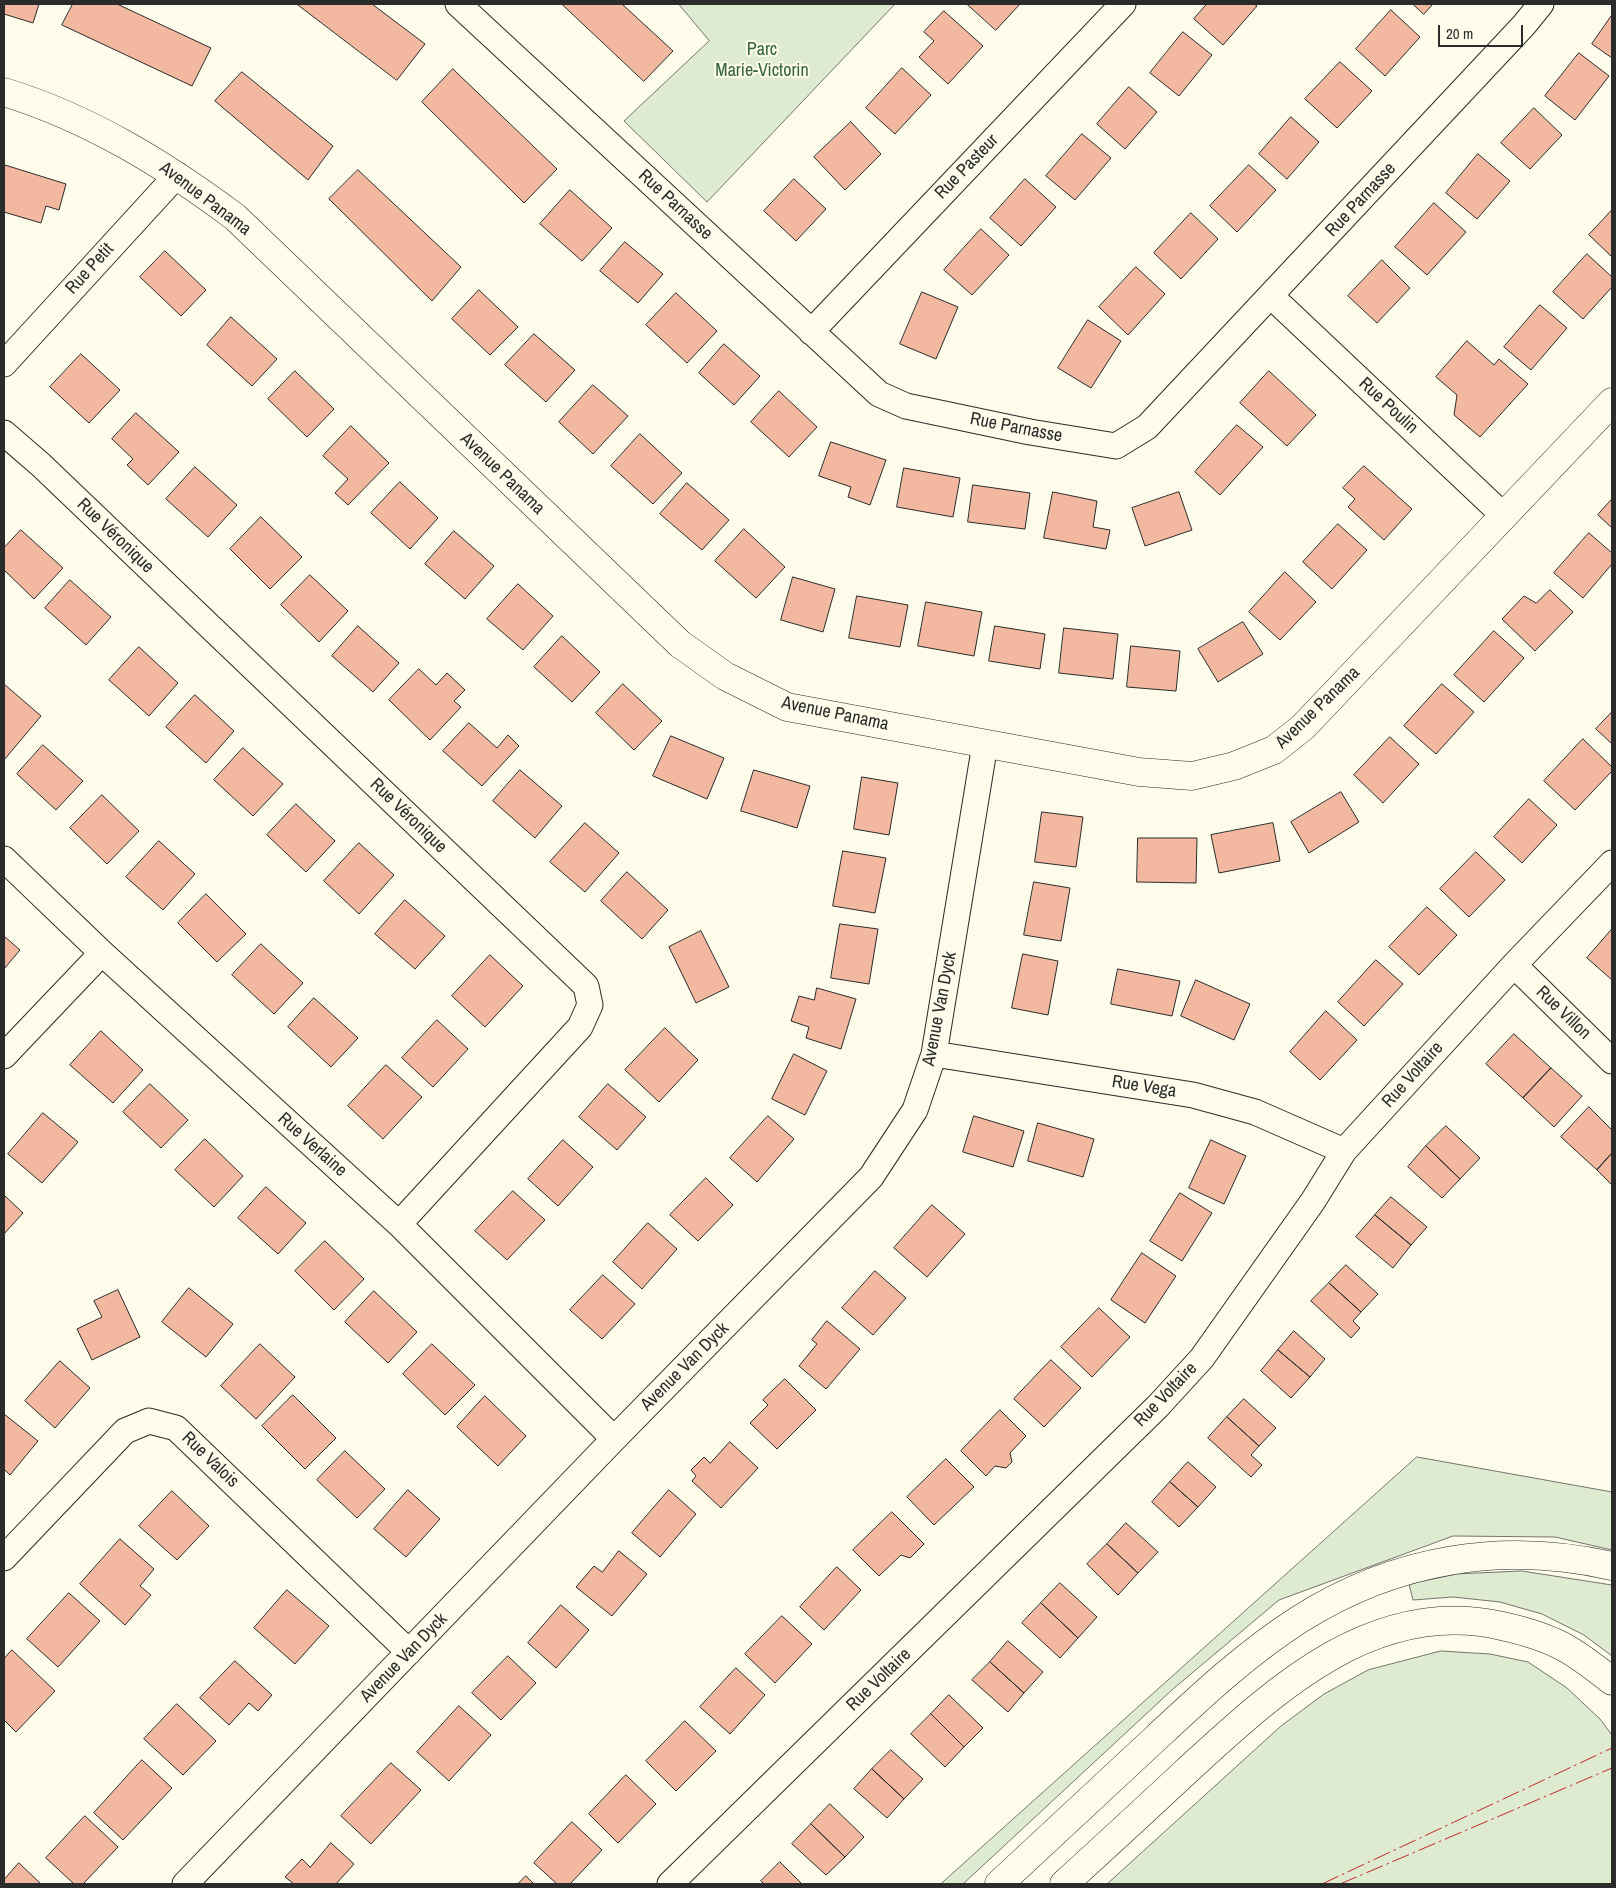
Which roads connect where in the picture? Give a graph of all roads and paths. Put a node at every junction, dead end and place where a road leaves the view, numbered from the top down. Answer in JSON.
{"nodes":[{"id":1,"x":458,"y":4,"type":"edge"},
{"id":2,"x":1122,"y":4,"type":"edge"},
{"id":3,"x":1541,"y":4,"type":"edge"},
{"id":4,"x":4,"y":92,"type":"edge"},
{"id":5,"x":177,"y":175,"type":"junction"},
{"id":6,"x":1271,"y":296,"type":"junction"},
{"id":7,"x":811,"y":332,"type":"junction"},
{"id":8,"x":4,"y":364,"type":"edge"},
{"id":9,"x":1612,"y":402,"type":"edge"},
{"id":10,"x":4,"y":433,"type":"edge"},
{"id":11,"x":1504,"y":516,"type":"junction"},
{"id":12,"x":985,"y":744,"type":"junction"},
{"id":13,"x":4,"y":859,"type":"edge"},
{"id":14,"x":1612,"y":863,"type":"edge"},
{"id":15,"x":102,"y":953,"type":"junction"},
{"id":16,"x":1514,"y":965,"type":"junction"},
{"id":17,"x":934,"y":1054,"type":"junction"},
{"id":18,"x":4,"y":1056,"type":"edge"},
{"id":19,"x":1612,"y":1061,"type":"edge"},
{"id":20,"x":1344,"y":1151,"type":"junction"},
{"id":21,"x":399,"y":1224,"type":"junction"},
{"id":22,"x":614,"y":1439,"type":"junction"},
{"id":23,"x":4,"y":1558,"type":"edge"},
{"id":24,"x":1612,"y":1566,"type":"edge"},
{"id":25,"x":409,"y":1652,"type":"junction"},
{"id":26,"x":1612,"y":1681,"type":"edge"},
{"id":27,"x":186,"y":1884,"type":"edge"},
{"id":28,"x":670,"y":1884,"type":"edge"},
{"id":29,"x":999,"y":1884,"type":"edge"},
{"id":30,"x":1064,"y":1884,"type":"edge"}],
"edges":[{"from":1,"to":7,"type":"street","name":"Rue Parnasse"},
{"from":2,"to":7,"type":"street","name":"Rue Pasteur"},
{"from":3,"to":6,"type":"street","name":"Rue Parnasse"},
{"from":4,"to":5,"type":"main road","name":"Avenue Panama"},
{"from":5,"to":8,"type":"street","name":"Rue Petit"},
{"from":5,"to":12,"type":"main road","name":"Avenue Panama"},
{"from":6,"to":7,"type":"street","name":"Rue Parnasse"},
{"from":6,"to":11,"type":"street","name":"Rue Poulin"},
{"from":9,"to":11,"type":"main road","name":"Avenue Panama"},
{"from":10,"to":21,"type":"street","name":"Rue Véronique"},
{"from":11,"to":12,"type":"main road","name":"Avenue Panama"},
{"from":12,"to":17,"type":"street","name":"Avenue Van Dyck"},
{"from":13,"to":15,"type":"street","name":"Rue Verlaine"},
{"from":14,"to":16,"type":"street","name":"Rue Voltaire"},
{"from":15,"to":18,"type":"street"},
{"from":15,"to":21,"type":"street","name":"Rue Verlaine"},
{"from":16,"to":19,"type":"street","name":"Rue Villon"},
{"from":16,"to":20,"type":"street","name":"Rue Voltaire"},
{"from":17,"to":20,"type":"street","name":"Rue Vega"},
{"from":17,"to":22,"type":"street","name":"Avenue Van Dyck"},
{"from":20,"to":28,"type":"street","name":"Rue Voltaire"},
{"from":21,"to":22,"type":"street","name":"Rue Verlaine"},
{"from":22,"to":25,"type":"street","name":"Avenue Van Dyck"},
{"from":23,"to":25,"type":"street","name":"Rue Valois"},
{"from":24,"to":29,"type":"main road"},
{"from":25,"to":27,"type":"street","name":"Avenue Van Dyck"},
{"from":26,"to":30,"type":"main road"}]}
